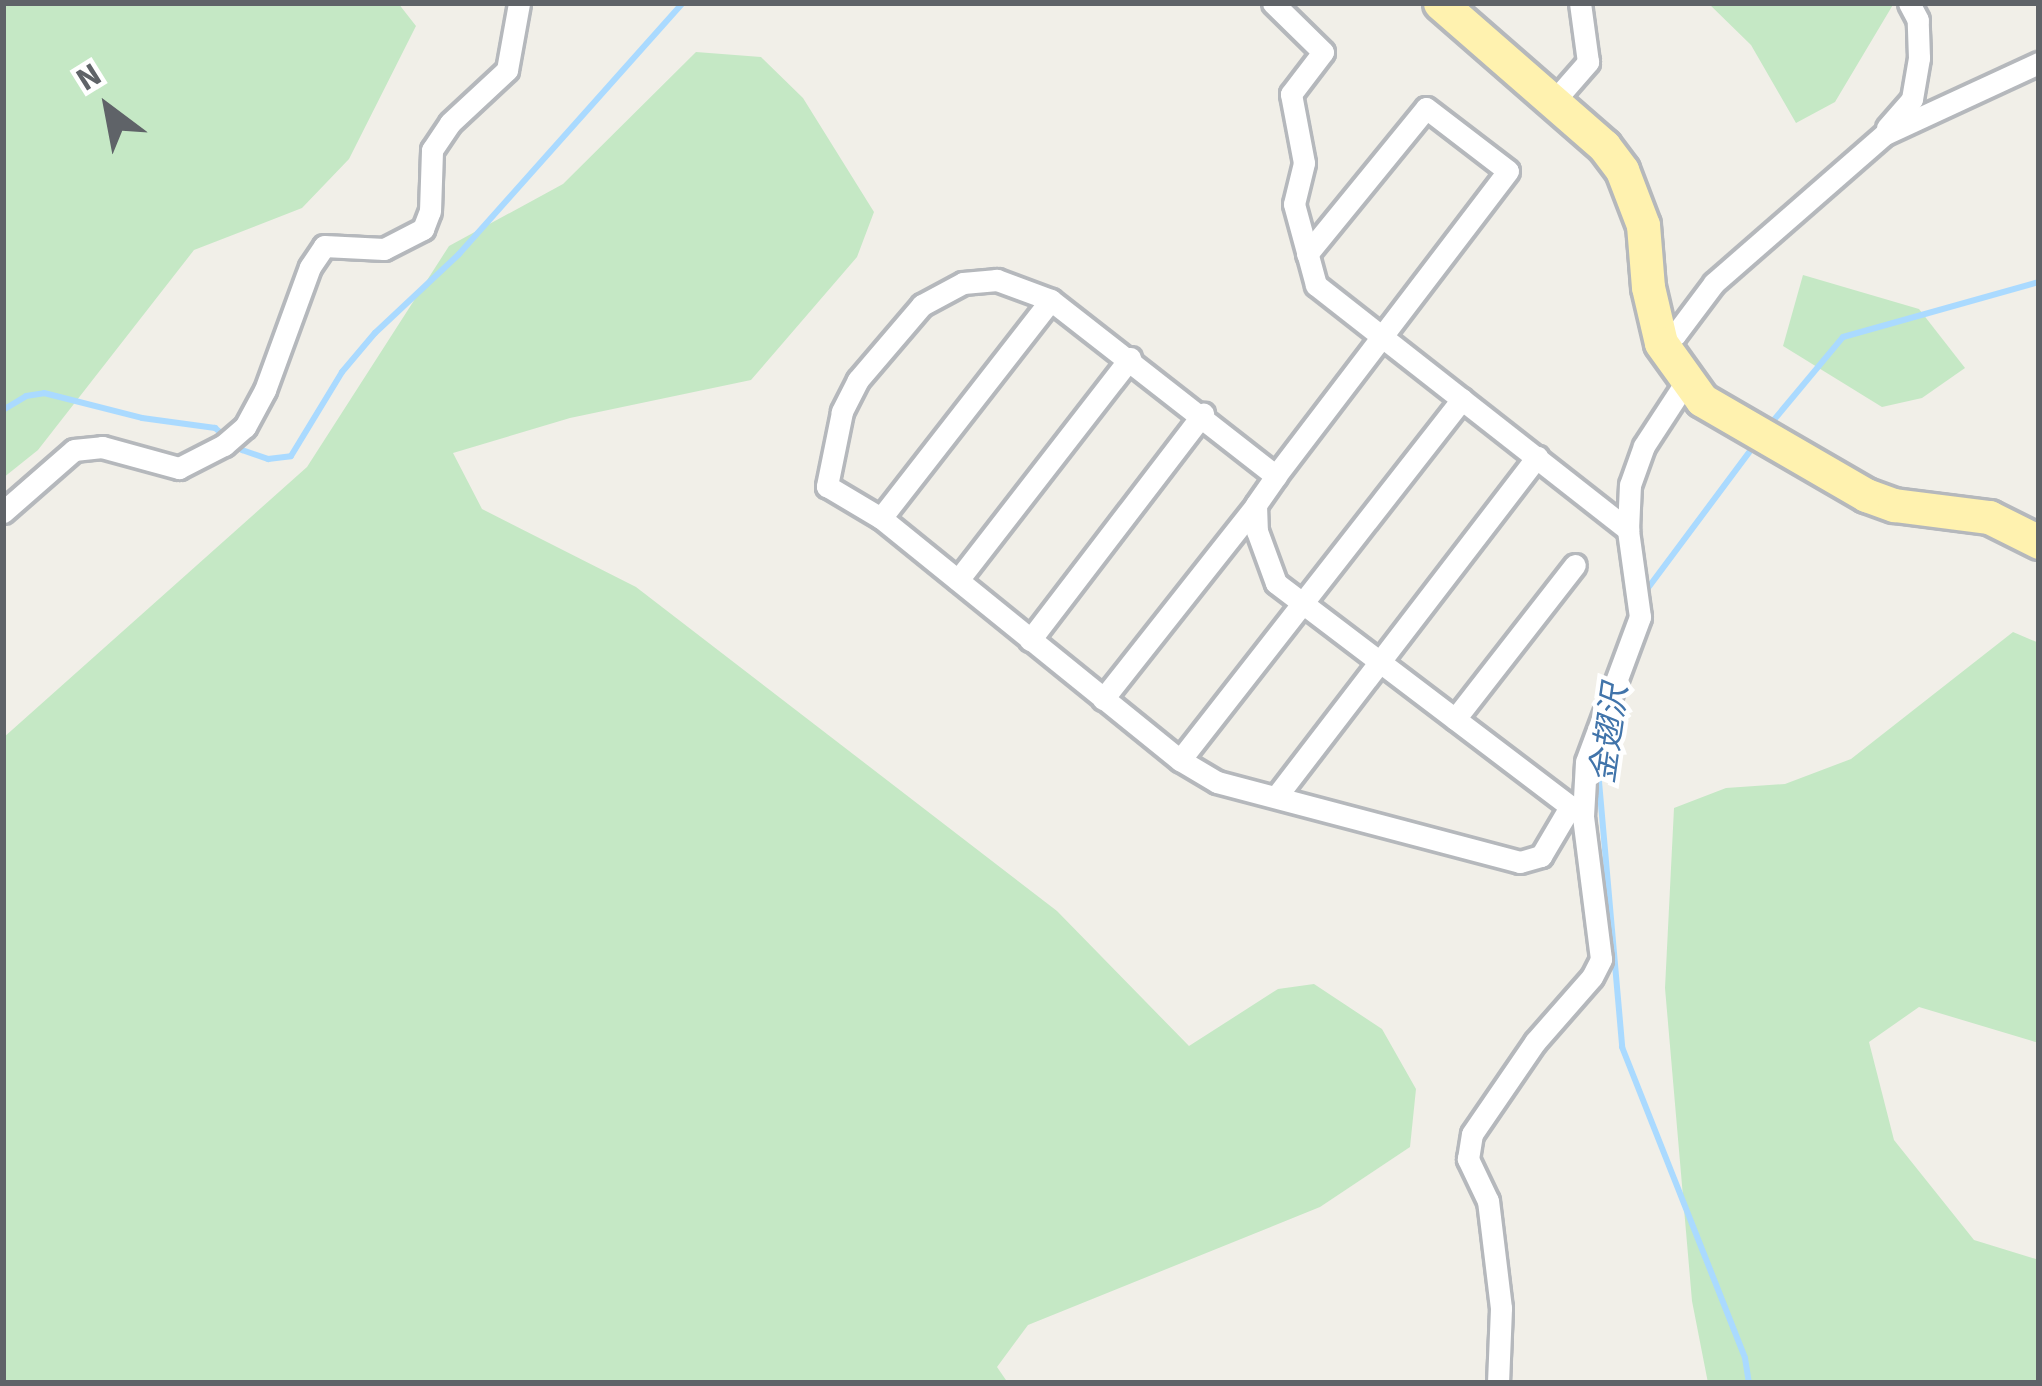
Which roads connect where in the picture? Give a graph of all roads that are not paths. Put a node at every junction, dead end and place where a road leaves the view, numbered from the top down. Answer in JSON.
{"nodes":[{"id":1,"x":519,"y":3,"type":"edge"},
{"id":2,"x":1273,"y":3,"type":"edge"},
{"id":3,"x":1440,"y":3,"type":"edge"},
{"id":4,"x":1580,"y":3,"type":"edge"},
{"id":5,"x":1909,"y":3,"type":"edge"},
{"id":6,"x":2039,"y":63,"type":"edge"},
{"id":7,"x":1554,"y":101,"type":"junction"},
{"id":8,"x":1886,"y":134,"type":"junction"},
{"id":9,"x":1307,"y":254,"type":"junction"},
{"id":10,"x":1052,"y":300,"type":"junction"},
{"id":11,"x":1381,"y":337,"type":"junction"},
{"id":12,"x":1660,"y":343,"type":"junction"},
{"id":13,"x":1130,"y":358,"type":"junction"},
{"id":14,"x":1685,"y":383,"type":"junction"},
{"id":15,"x":1462,"y":399,"type":"junction"},
{"id":16,"x":1203,"y":415,"type":"junction"},
{"id":17,"x":1537,"y":457,"type":"junction"},
{"id":18,"x":1276,"y":476,"type":"junction"},
{"id":19,"x":1256,"y":505,"type":"junction"},
{"id":20,"x":3,"y":512,"type":"edge"},
{"id":21,"x":881,"y":518,"type":"junction"},
{"id":22,"x":1628,"y":530,"type":"junction"},
{"id":23,"x":2039,"y":542,"type":"edge"},
{"id":24,"x":1575,"y":565,"type":"dead end"},
{"id":25,"x":958,"y":580,"type":"junction"},
{"id":26,"x":1303,"y":603,"type":"junction"},
{"id":27,"x":1030,"y":640,"type":"junction"},
{"id":28,"x":1381,"y":663,"type":"junction"},
{"id":29,"x":1103,"y":699,"type":"junction"},
{"id":30,"x":1455,"y":719,"type":"junction"},
{"id":31,"x":1180,"y":760,"type":"junction"},
{"id":32,"x":1276,"y":797,"type":"junction"},
{"id":33,"x":1577,"y":812,"type":"junction"},
{"id":34,"x":1498,"y":1383,"type":"edge"}],
"edges":[{"from":1,"to":20,"type":"street"},
{"from":2,"to":9,"type":"street"},
{"from":3,"to":7,"type":"main road"},
{"from":4,"to":7,"type":"street"},
{"from":5,"to":8,"type":"street"},
{"from":6,"to":8,"type":"street"},
{"from":7,"to":12,"type":"main road"},
{"from":8,"to":12,"type":"street"},
{"from":9,"to":11,"type":"street"},
{"from":9,"to":11,"type":"street"},
{"from":10,"to":13,"type":"street"},
{"from":10,"to":21,"type":"street"},
{"from":10,"to":21,"type":"street"},
{"from":11,"to":15,"type":"street"},
{"from":11,"to":18,"type":"street"},
{"from":12,"to":14,"type":"main road"},
{"from":13,"to":16,"type":"street"},
{"from":13,"to":25,"type":"street"},
{"from":14,"to":22,"type":"street"},
{"from":14,"to":23,"type":"main road"},
{"from":15,"to":17,"type":"street"},
{"from":15,"to":26,"type":"street"},
{"from":16,"to":18,"type":"street"},
{"from":16,"to":27,"type":"street"},
{"from":17,"to":22,"type":"street"},
{"from":17,"to":28,"type":"street"},
{"from":18,"to":19,"type":"street"},
{"from":19,"to":26,"type":"street"},
{"from":19,"to":29,"type":"street"},
{"from":21,"to":25,"type":"street"},
{"from":22,"to":33,"type":"street"},
{"from":24,"to":30,"type":"street"},
{"from":25,"to":27,"type":"street"},
{"from":26,"to":28,"type":"street"},
{"from":26,"to":31,"type":"street"},
{"from":27,"to":29,"type":"street"},
{"from":28,"to":30,"type":"street"},
{"from":28,"to":32,"type":"street"},
{"from":29,"to":31,"type":"street"},
{"from":30,"to":33,"type":"street"},
{"from":31,"to":32,"type":"street"},
{"from":32,"to":33,"type":"street"},
{"from":33,"to":34,"type":"street"}]}
